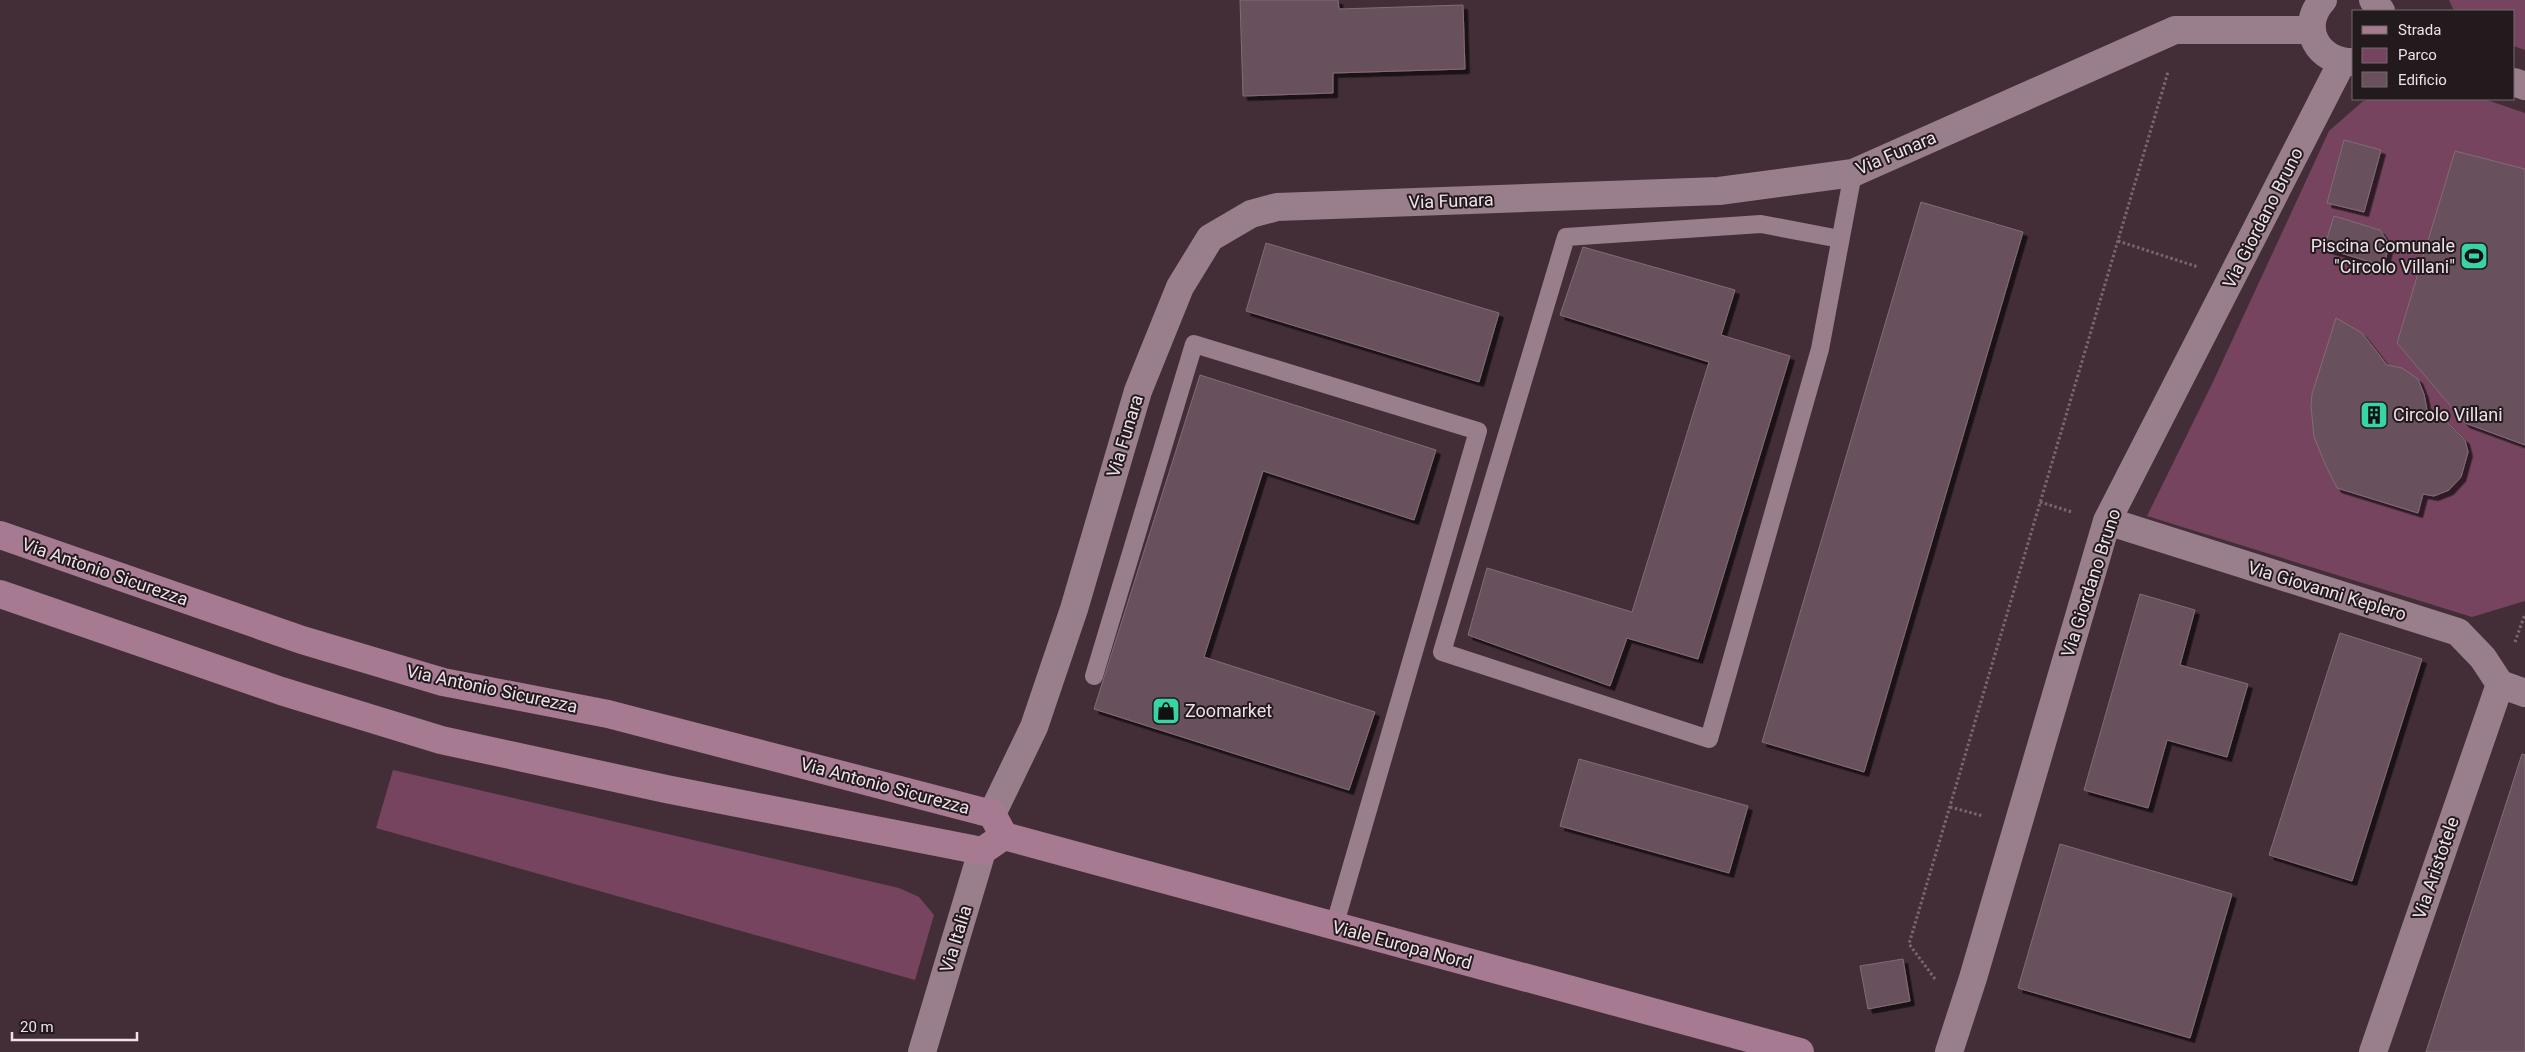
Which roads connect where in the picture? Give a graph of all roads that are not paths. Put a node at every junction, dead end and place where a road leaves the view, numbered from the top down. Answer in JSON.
{"nodes":[{"id":1,"x":2323,"y":0,"type":"edge"},
{"id":2,"x":2311,"y":30,"type":"junction"},
{"id":3,"x":2348,"y":62,"type":"edge"},
{"id":4,"x":1853,"y":173,"type":"junction"},
{"id":5,"x":1840,"y":239,"type":"junction"},
{"id":6,"x":2107,"y":521,"type":"junction"},
{"id":7,"x":0,"y":535,"type":"edge"},
{"id":8,"x":0,"y":594,"type":"edge"},
{"id":9,"x":1094,"y":676,"type":"dead end"},
{"id":10,"x":2512,"y":688,"type":"edge"},
{"id":11,"x":993,"y":834,"type":"junction"},
{"id":12,"x":1334,"y":927,"type":"junction"},
{"id":13,"x":922,"y":1052,"type":"edge"},
{"id":14,"x":1800,"y":1052,"type":"edge"},
{"id":15,"x":1949,"y":1052,"type":"edge"},
{"id":16,"x":2373,"y":1052,"type":"edge"}],
"edges":[{"from":1,"to":2,"type":"street"},
{"from":2,"to":3,"type":"street"},
{"from":2,"to":4,"type":"street","name":"Via Funara"},
{"from":3,"to":6,"type":"street","name":"Via Giordano Bruno"},
{"from":4,"to":5,"type":"lane"},
{"from":4,"to":11,"type":"street","name":"Via Funara"},
{"from":5,"to":5,"type":"lane"},
{"from":6,"to":10,"type":"street","name":"Via Giovanni Keplero"},
{"from":6,"to":15,"type":"street","name":"Via Giordano Bruno"},
{"from":7,"to":11,"type":"street","name":"Via Antonio Sicurezza"},
{"from":8,"to":11,"type":"street"},
{"from":9,"to":12,"type":"lane"},
{"from":10,"to":16,"type":"street","name":"Via Aristotele"},
{"from":11,"to":12,"type":"street","name":"Viale Europa Nord"},
{"from":11,"to":13,"type":"street","name":"Via Italia"},
{"from":12,"to":14,"type":"street","name":"Viale Europa Nord"}]}
